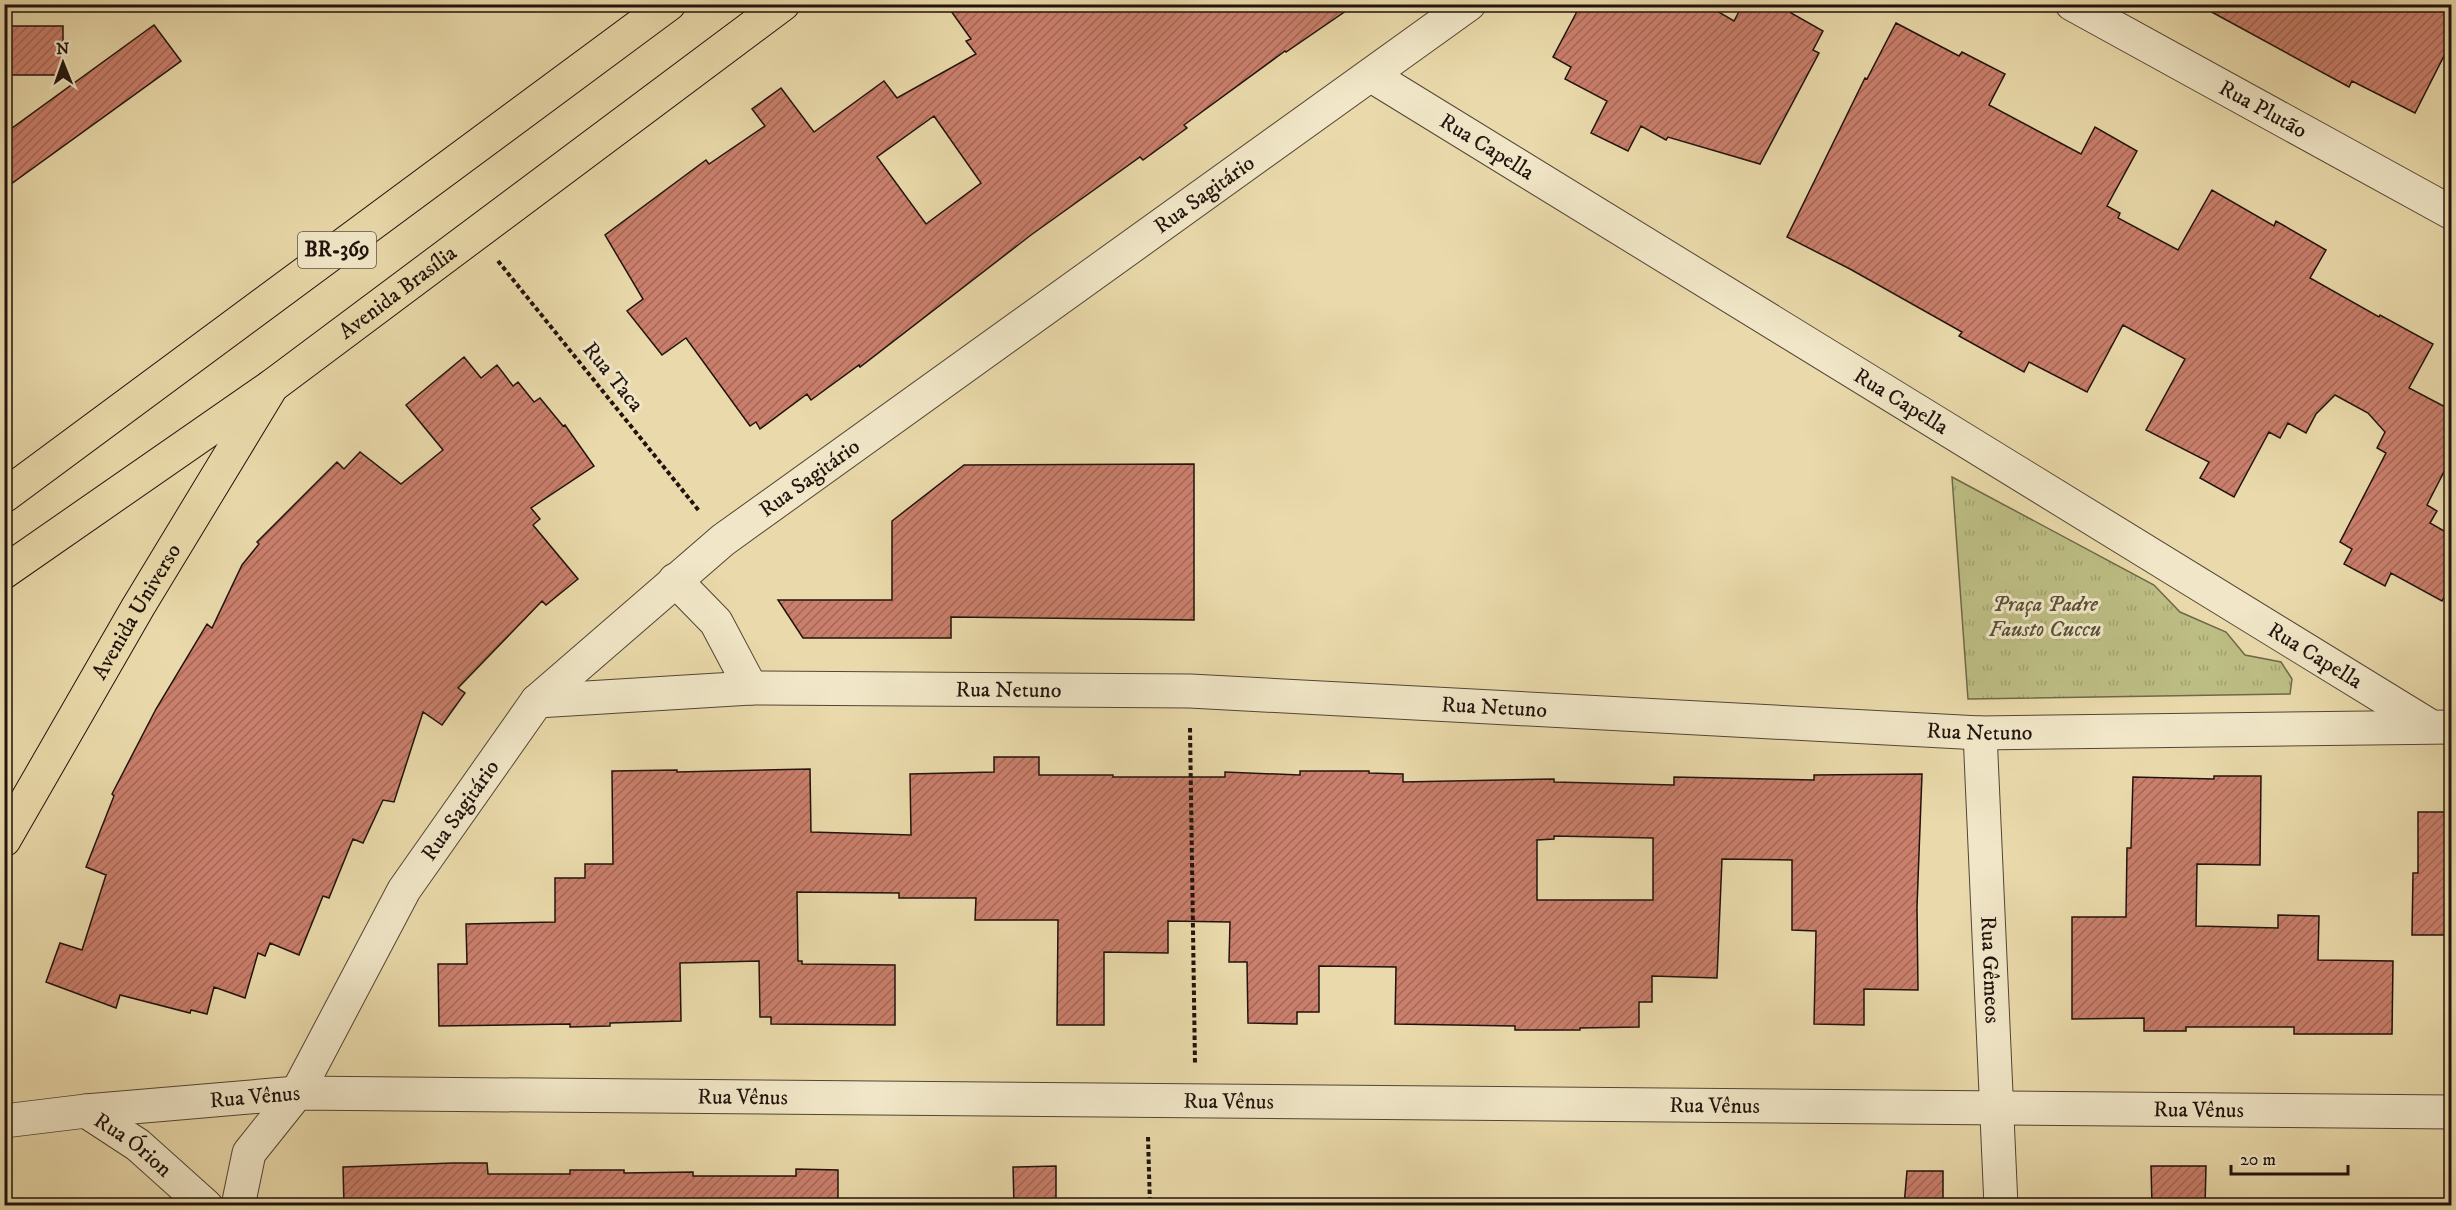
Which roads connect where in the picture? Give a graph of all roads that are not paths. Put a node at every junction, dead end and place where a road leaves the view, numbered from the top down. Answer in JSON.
{"nodes":[{"id":1,"x":669,"y":4,"type":"edge"},
{"id":2,"x":783,"y":4,"type":"edge"},
{"id":3,"x":1469,"y":4,"type":"edge"},
{"id":4,"x":2072,"y":4,"type":"edge"},
{"id":5,"x":1372,"y":76,"type":"junction"},
{"id":6,"x":2451,"y":213,"type":"edge"},
{"id":7,"x":272,"y":386,"type":"junction"},
{"id":8,"x":4,"y":496,"type":"edge"},
{"id":9,"x":4,"y":572,"type":"edge"},
{"id":10,"x":675,"y":580,"type":"junction"},
{"id":11,"x":751,"y":688,"type":"junction"},
{"id":12,"x":537,"y":701,"type":"junction"},
{"id":13,"x":2440,"y":727,"type":"edge"},
{"id":14,"x":1980,"y":733,"type":"junction"},
{"id":15,"x":4,"y":840,"type":"edge"},
{"id":16,"x":297,"y":1093,"type":"junction"},
{"id":17,"x":1997,"y":1109,"type":"junction"},
{"id":18,"x":86,"y":1111,"type":"junction"},
{"id":19,"x":2451,"y":1112,"type":"edge"},
{"id":20,"x":4,"y":1121,"type":"edge"},
{"id":21,"x":206,"y":1206,"type":"edge"},
{"id":22,"x":238,"y":1206,"type":"edge"},
{"id":23,"x":2001,"y":1206,"type":"edge"}],
"edges":[{"from":1,"to":8,"type":"main road","number":"BR-369"},
{"from":2,"to":7,"type":"main road","name":"Avenida Brasília","number":"BR-369"},
{"from":3,"to":5,"type":"street","name":"Rua Sagitário"},
{"from":4,"to":6,"type":"street","name":"Rua Plutão"},
{"from":5,"to":10,"type":"street","name":"Rua Sagitário"},
{"from":5,"to":13,"type":"street","name":"Rua Capella"},
{"from":7,"to":9,"type":"main road","name":"Avenida Brasília","number":"BR-369"},
{"from":7,"to":15,"type":"main road","name":"Avenida Universo"},
{"from":10,"to":11,"type":"street"},
{"from":10,"to":12,"type":"street","name":"Rua Sagitário"},
{"from":11,"to":12,"type":"street","name":"Rua Netuno"},
{"from":11,"to":14,"type":"street","name":"Rua Netuno"},
{"from":12,"to":16,"type":"street","name":"Rua Sagitário"},
{"from":13,"to":14,"type":"street","name":"Rua Netuno"},
{"from":14,"to":17,"type":"street","name":"Rua Gêmeos"},
{"from":16,"to":17,"type":"street","name":"Rua Vênus"},
{"from":16,"to":18,"type":"street","name":"Rua Vênus"},
{"from":16,"to":22,"type":"street","name":"Rua Sagitário"},
{"from":17,"to":19,"type":"street","name":"Rua Vênus"},
{"from":17,"to":23,"type":"street","name":"Rua Gêmeos"},
{"from":18,"to":20,"type":"street","name":"Rua Vênus"},
{"from":18,"to":21,"type":"street","name":"Rua Órion"}]}
